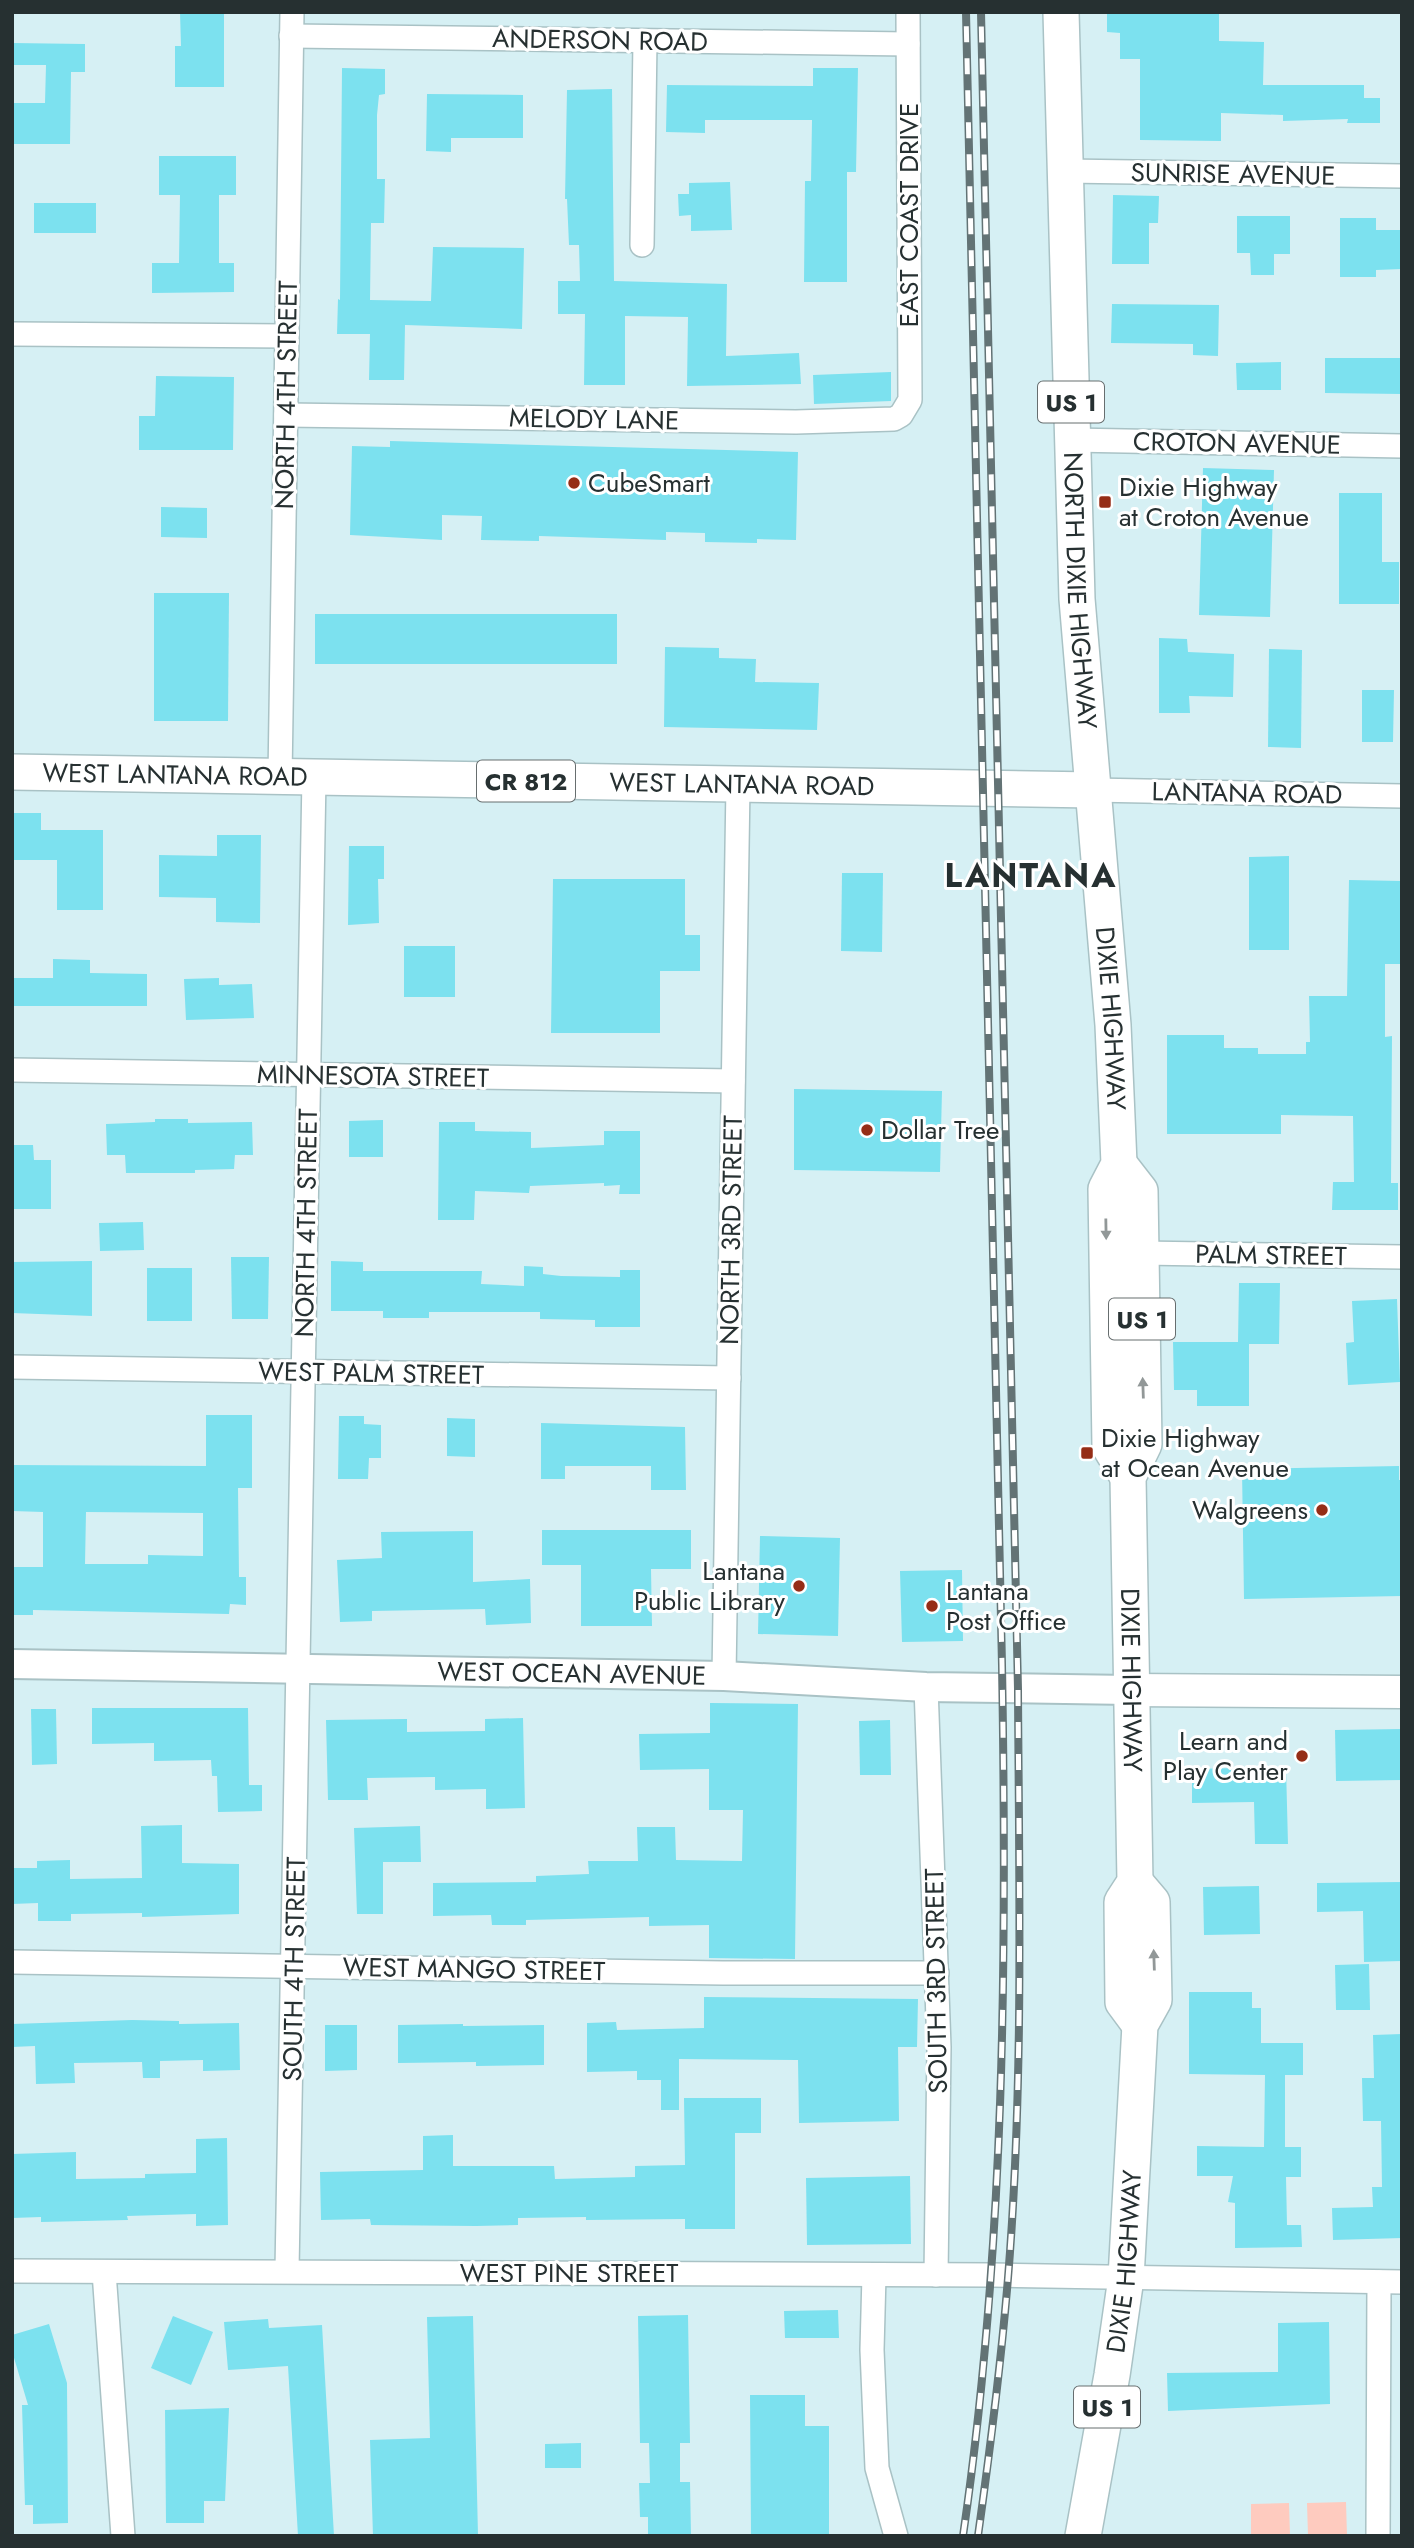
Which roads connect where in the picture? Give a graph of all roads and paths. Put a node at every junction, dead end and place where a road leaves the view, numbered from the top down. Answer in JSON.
{"nodes":[{"id":1,"x":292,"y":12,"type":"edge"},
{"id":2,"x":908,"y":12,"type":"edge"},
{"id":3,"x":1061,"y":12,"type":"edge"},
{"id":4,"x":291,"y":36,"type":"junction"},
{"id":5,"x":645,"y":41,"type":"junction"},
{"id":6,"x":908,"y":44,"type":"junction"},
{"id":7,"x":1065,"y":171,"type":"junction"},
{"id":8,"x":1402,"y":176,"type":"edge"},
{"id":9,"x":642,"y":245,"type":"dead end"},
{"id":10,"x":12,"y":334,"type":"edge"},
{"id":11,"x":287,"y":336,"type":"junction"},
{"id":12,"x":286,"y":415,"type":"junction"},
{"id":13,"x":901,"y":415,"type":"joint"},
{"id":14,"x":1072,"y":440,"type":"junction"},
{"id":15,"x":1402,"y":446,"type":"edge"},
{"id":16,"x":12,"y":772,"type":"edge"},
{"id":17,"x":297,"y":777,"type":"junction"},
{"id":18,"x":738,"y":785,"type":"junction"},
{"id":19,"x":1093,"y":790,"type":"junction"},
{"id":20,"x":1402,"y":796,"type":"edge"},
{"id":21,"x":12,"y":1070,"type":"edge"},
{"id":22,"x":309,"y":1075,"type":"junction"},
{"id":23,"x":733,"y":1081,"type":"junction"},
{"id":24,"x":1119,"y":1164,"type":"junction"},
{"id":25,"x":1141,"y":1254,"type":"junction"},
{"id":26,"x":1402,"y":1256,"type":"edge"},
{"id":27,"x":12,"y":1367,"type":"edge"},
{"id":28,"x":304,"y":1371,"type":"junction"},
{"id":29,"x":729,"y":1378,"type":"junction"},
{"id":30,"x":1128,"y":1477,"type":"junction"},
{"id":31,"x":12,"y":1664,"type":"edge"},
{"id":32,"x":299,"y":1669,"type":"junction"},
{"id":33,"x":724,"y":1676,"type":"junction"},
{"id":34,"x":926,"y":1687,"type":"junction"},
{"id":35,"x":1130,"y":1690,"type":"junction"},
{"id":36,"x":1402,"y":1692,"type":"edge"},
{"id":37,"x":12,"y":1962,"type":"edge"},
{"id":38,"x":295,"y":1966,"type":"junction"},
{"id":39,"x":937,"y":1973,"type":"junction"},
{"id":40,"x":12,"y":2270,"type":"edge"},
{"id":41,"x":287,"y":2270,"type":"junction"},
{"id":42,"x":104,"y":2272,"type":"junction"},
{"id":43,"x":874,"y":2275,"type":"junction"},
{"id":44,"x":936,"y":2275,"type":"junction"},
{"id":45,"x":1126,"y":2278,"type":"junction"},
{"id":46,"x":1378,"y":2282,"type":"junction"},
{"id":47,"x":1402,"y":2282,"type":"edge"},
{"id":48,"x":123,"y":2536,"type":"edge"},
{"id":49,"x":895,"y":2536,"type":"edge"},
{"id":50,"x":1083,"y":2536,"type":"edge"},
{"id":51,"x":1378,"y":2536,"type":"edge"}],
"edges":[{"from":1,"to":4,"type":"street","name":"NORTH 4TH STREET"},
{"from":2,"to":6,"type":"street","name":"EAST COAST DRIVE"},
{"from":3,"to":7,"type":"main road","name":"NORTH DIXIE HIGHWAY","number":"US 1"},
{"from":4,"to":5,"type":"street","name":"ANDERSON ROAD"},
{"from":4,"to":11,"type":"street","name":"NORTH 4TH STREET"},
{"from":5,"to":6,"type":"street","name":"ANDERSON ROAD"},
{"from":5,"to":9,"type":"street"},
{"from":6,"to":13,"type":"street","name":"EAST COAST DRIVE"},
{"from":7,"to":8,"type":"street","name":"SUNRISE AVENUE"},
{"from":7,"to":14,"type":"main road","name":"NORTH DIXIE HIGHWAY","number":"US 1"},
{"from":10,"to":11,"type":"street"},
{"from":11,"to":12,"type":"street","name":"NORTH 4TH STREET"},
{"from":12,"to":13,"type":"street","name":"MELODY LANE"},
{"from":12,"to":17,"type":"street","name":"NORTH 4TH STREET"},
{"from":14,"to":15,"type":"street","name":"CROTON AVENUE"},
{"from":14,"to":19,"type":"main road","name":"NORTH DIXIE HIGHWAY","number":"US 1"},
{"from":16,"to":17,"type":"main road","name":"WEST LANTANA ROAD","number":"CR 812"},
{"from":17,"to":18,"type":"main road","name":"WEST LANTANA ROAD","number":"CR 812"},
{"from":17,"to":22,"type":"street","name":"NORTH 4TH STREET"},
{"from":18,"to":19,"type":"main road","name":"WEST LANTANA ROAD","number":"CR 812"},
{"from":18,"to":23,"type":"street","name":"NORTH 3RD STREET"},
{"from":19,"to":20,"type":"street","name":"LANTANA ROAD"},
{"from":19,"to":24,"type":"main road","name":"DIXIE HIGHWAY","number":"US 1"},
{"from":21,"to":22,"type":"street","name":"MINNESOTA STREET"},
{"from":22,"to":23,"type":"street","name":"MINNESOTA STREET"},
{"from":22,"to":28,"type":"street","name":"NORTH 4TH STREET"},
{"from":23,"to":29,"type":"street","name":"NORTH 3RD STREET"},
{"from":24,"to":25,"type":"main road","name":"DIXIE HIGHWAY","number":"US 1"},
{"from":24,"to":30,"type":"main road","name":"DIXIE HIGHWAY","number":"US 1","one_way":true},
{"from":25,"to":26,"type":"street","name":"PALM STREET"},
{"from":30,"to":25,"type":"main road","name":"DIXIE HIGHWAY","number":"US 1","one_way":true},
{"from":27,"to":28,"type":"street","name":"WEST PALM STREET"},
{"from":28,"to":29,"type":"street","name":"WEST PALM STREET"},
{"from":28,"to":32,"type":"street","name":"NORTH 4TH STREET"},
{"from":29,"to":33,"type":"street","name":"NORTH 3RD STREET"},
{"from":30,"to":35,"type":"main road","name":"DIXIE HIGHWAY","number":"US 1"},
{"from":31,"to":32,"type":"street","name":"WEST OCEAN AVENUE"},
{"from":32,"to":33,"type":"street","name":"WEST OCEAN AVENUE"},
{"from":32,"to":38,"type":"street","name":"SOUTH 4TH STREET"},
{"from":33,"to":34,"type":"street","name":"WEST OCEAN AVENUE"},
{"from":34,"to":35,"type":"street","name":"WEST OCEAN AVENUE"},
{"from":34,"to":39,"type":"street","name":"SOUTH 3RD STREET"},
{"from":35,"to":36,"type":"main road"},
{"from":35,"to":45,"type":"main road","name":"DIXIE HIGHWAY","number":"US 1"},
{"from":37,"to":38,"type":"street","name":"WEST MANGO STREET"},
{"from":38,"to":39,"type":"street","name":"WEST MANGO STREET"},
{"from":38,"to":41,"type":"street","name":"SOUTH 4TH STREET"},
{"from":39,"to":44,"type":"street","name":"SOUTH 3RD STREET"},
{"from":40,"to":42,"type":"street","name":"WEST PINE STREET"},
{"from":41,"to":42,"type":"street","name":"WEST PINE STREET"},
{"from":41,"to":43,"type":"street","name":"WEST PINE STREET"},
{"from":42,"to":48,"type":"street"},
{"from":43,"to":44,"type":"street","name":"WEST PINE STREET"},
{"from":43,"to":49,"type":"street"},
{"from":44,"to":45,"type":"street","name":"WEST PINE STREET"},
{"from":45,"to":46,"type":"street","name":"WEST PINE STREET"},
{"from":45,"to":50,"type":"main road","name":"DIXIE HIGHWAY","number":"US 1"},
{"from":46,"to":47,"type":"street","name":"WEST PINE STREET"},
{"from":46,"to":51,"type":"street"}]}
